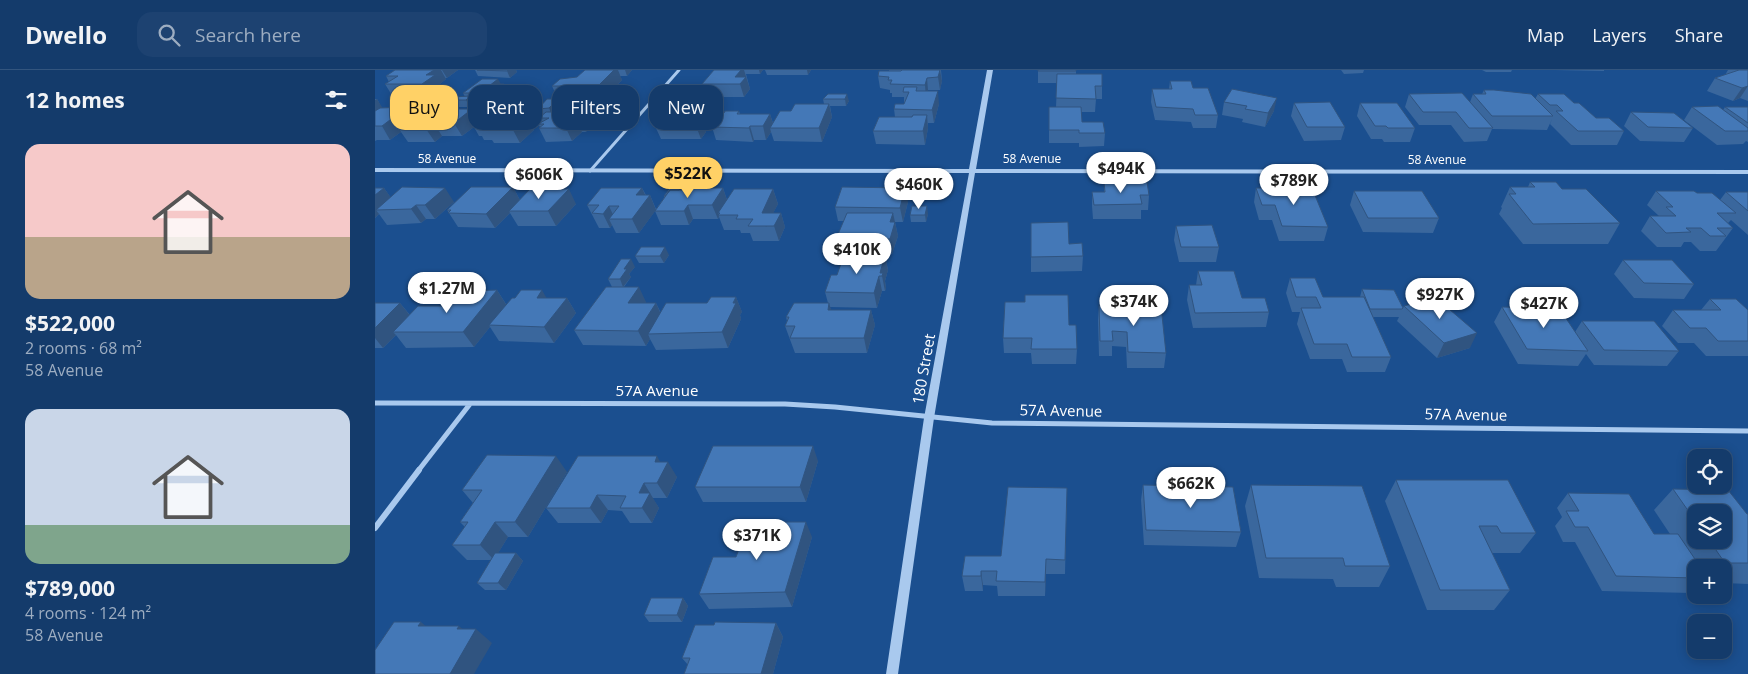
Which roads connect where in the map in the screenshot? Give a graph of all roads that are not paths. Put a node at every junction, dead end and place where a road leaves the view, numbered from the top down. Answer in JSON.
{"nodes":[{"id":1,"x":679,"y":70,"type":"edge"},
{"id":2,"x":990,"y":70,"type":"edge"},
{"id":3,"x":375,"y":170,"type":"edge"},
{"id":4,"x":973,"y":170,"type":"junction"},
{"id":5,"x":590,"y":171,"type":"junction"},
{"id":6,"x":1748,"y":172,"type":"edge"},
{"id":7,"x":375,"y":403,"type":"edge"},
{"id":8,"x":470,"y":404,"type":"junction"},
{"id":9,"x":929,"y":418,"type":"junction"},
{"id":10,"x":1748,"y":431,"type":"edge"},
{"id":11,"x":375,"y":528,"type":"edge"},
{"id":12,"x":892,"y":674,"type":"edge"}],
"edges":[{"from":1,"to":5,"type":"street"},
{"from":2,"to":4,"type":"street","name":"180 Street"},
{"from":3,"to":5,"type":"street","name":"58 Avenue"},
{"from":4,"to":5,"type":"street","name":"58 Avenue"},
{"from":4,"to":6,"type":"street","name":"58 Avenue"},
{"from":4,"to":9,"type":"street","name":"180 Street"},
{"from":7,"to":8,"type":"street","name":"57A Avenue"},
{"from":8,"to":9,"type":"street","name":"57A Avenue"},
{"from":8,"to":11,"type":"street"},
{"from":9,"to":10,"type":"street","name":"57A Avenue"},
{"from":9,"to":12,"type":"street","name":"180 Street"}]}
